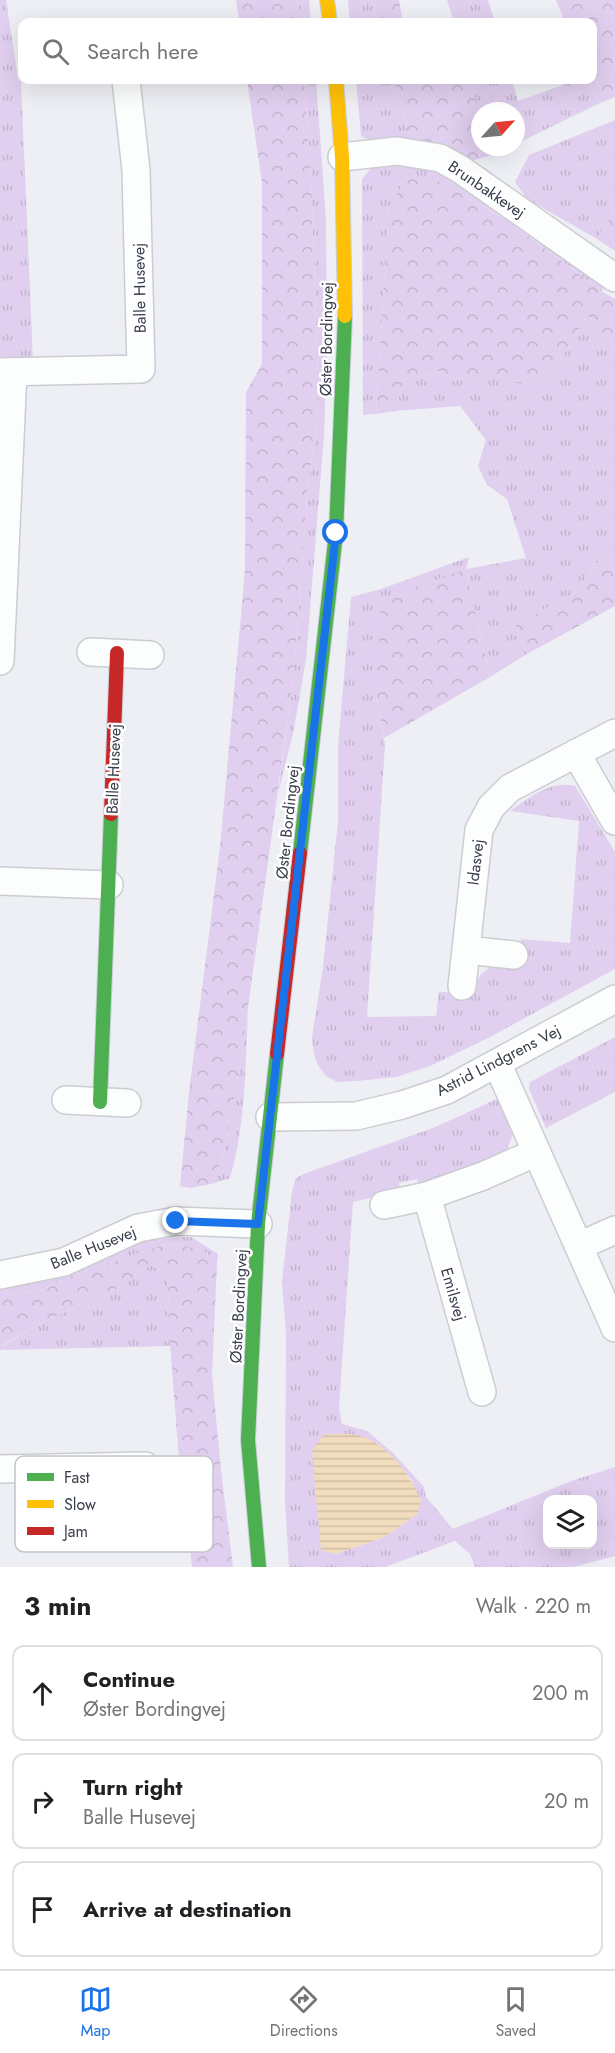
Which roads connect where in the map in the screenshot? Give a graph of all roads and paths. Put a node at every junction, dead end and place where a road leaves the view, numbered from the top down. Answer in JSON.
{"nodes":[{"id":1,"x":327,"y":0,"type":"edge"},
{"id":2,"x":329,"y":18,"type":"edge"},
{"id":3,"x":126,"y":84,"type":"edge"},
{"id":4,"x":336,"y":84,"type":"edge"},
{"id":5,"x":342,"y":157,"type":"junction"},
{"id":6,"x":615,"y":278,"type":"edge"},
{"id":7,"x":7,"y":372,"type":"edge"},
{"id":8,"x":104,"y":653,"type":"joint"},
{"id":9,"x":150,"y":655,"type":"dead end"},
{"id":10,"x":0,"y":661,"type":"edge"},
{"id":11,"x":615,"y":733,"type":"edge"},
{"id":12,"x":576,"y":753,"type":"junction"},
{"id":13,"x":615,"y":821,"type":"edge"},
{"id":14,"x":0,"y":881,"type":"edge"},
{"id":15,"x":109,"y":885,"type":"junction"},
{"id":16,"x":466,"y":950,"type":"junction"},
{"id":17,"x":514,"y":955,"type":"dead end"},
{"id":18,"x":462,"y":986,"type":"dead end"},
{"id":19,"x":615,"y":999,"type":"edge"},
{"id":20,"x":497,"y":1063,"type":"junction"},
{"id":21,"x":66,"y":1100,"type":"dead end"},
{"id":22,"x":114,"y":1102,"type":"joint"},
{"id":23,"x":270,"y":1117,"type":"junction"},
{"id":24,"x":537,"y":1152,"type":"junction"},
{"id":25,"x":427,"y":1196,"type":"junction"},
{"id":26,"x":384,"y":1205,"type":"dead end"},
{"id":27,"x":258,"y":1224,"type":"junction"},
{"id":28,"x":615,"y":1230,"type":"edge"},
{"id":29,"x":579,"y":1246,"type":"junction"},
{"id":30,"x":0,"y":1275,"type":"edge"},
{"id":31,"x":615,"y":1328,"type":"edge"},
{"id":32,"x":482,"y":1392,"type":"dead end"},
{"id":33,"x":0,"y":1469,"type":"edge"},
{"id":34,"x":15,"y":1469,"type":"edge"},
{"id":35,"x":259,"y":1567,"type":"edge"}],
"edges":[{"from":1,"to":2,"type":"street"},
{"from":3,"to":7,"type":"street","name":"Balle Husevej"},
{"from":4,"to":5,"type":"street","name":"Øster Bordingvej"},
{"from":5,"to":6,"type":"street","name":"Brunbakkevej"},
{"from":5,"to":23,"type":"street","name":"Øster Bordingvej"},
{"from":7,"to":10,"type":"street","name":"Balle Husevej"},
{"from":8,"to":9,"type":"street","name":"Balle Husevej"},
{"from":8,"to":15,"type":"street","name":"Balle Husevej"},
{"from":11,"to":12,"type":"street","name":"Idasvej"},
{"from":12,"to":13,"type":"street"},
{"from":12,"to":16,"type":"street","name":"Idasvej"},
{"from":14,"to":15,"type":"street"},
{"from":15,"to":22,"type":"street","name":"Balle Husevej"},
{"from":16,"to":17,"type":"street"},
{"from":16,"to":18,"type":"street","name":"Idasvej"},
{"from":19,"to":20,"type":"street","name":"Astrid Lindgrens Vej"},
{"from":20,"to":23,"type":"street","name":"Astrid Lindgrens Vej"},
{"from":20,"to":24,"type":"street"},
{"from":21,"to":22,"type":"street","name":"Balle Husevej"},
{"from":23,"to":27,"type":"street","name":"Øster Bordingvej"},
{"from":24,"to":25,"type":"street"},
{"from":24,"to":29,"type":"street"},
{"from":25,"to":26,"type":"street"},
{"from":25,"to":32,"type":"street","name":"Emilsvej"},
{"from":27,"to":30,"type":"street","name":"Balle Husevej"},
{"from":27,"to":35,"type":"street","name":"Øster Bordingvej"},
{"from":28,"to":29,"type":"street"},
{"from":29,"to":31,"type":"street"},
{"from":33,"to":34,"type":"street"}]}
